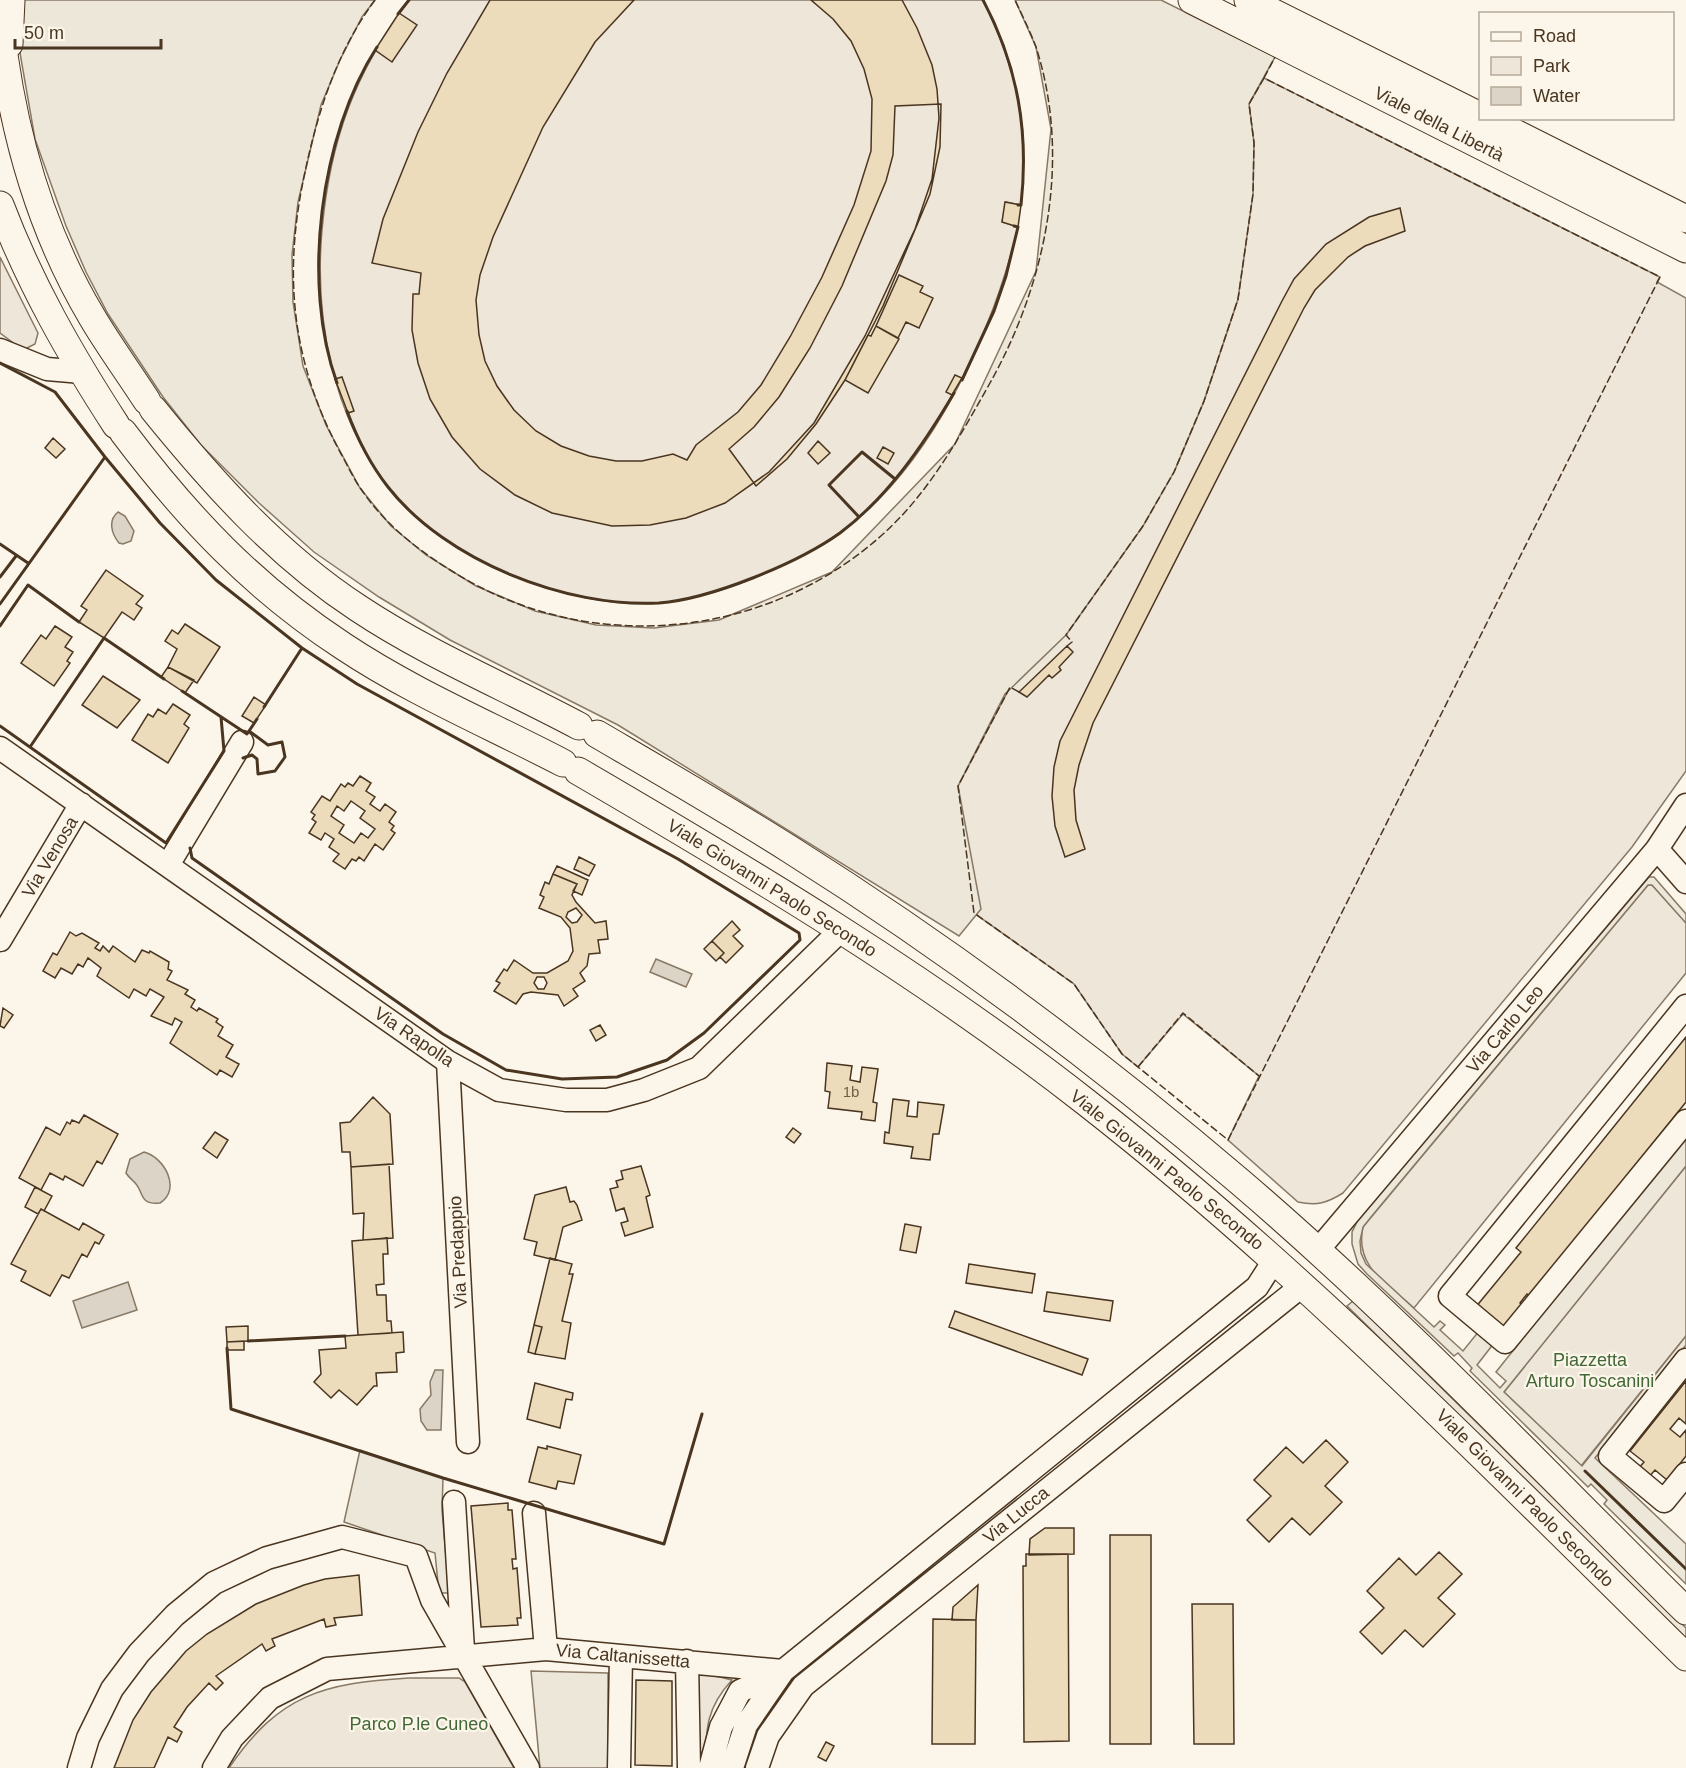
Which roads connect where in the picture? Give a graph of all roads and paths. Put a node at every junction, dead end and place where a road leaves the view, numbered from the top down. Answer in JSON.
{"nodes":[{"id":1,"x":11,"y":0,"type":"edge"},
{"id":2,"x":1192,"y":0,"type":"edge"},
{"id":3,"x":1248,"y":0,"type":"edge"},
{"id":4,"x":0,"y":23,"type":"edge"},
{"id":5,"x":13,"y":105,"type":"junction"},
{"id":6,"x":1479,"y":116,"type":"edge"},
{"id":7,"x":1489,"y":120,"type":"edge"},
{"id":8,"x":33,"y":188,"type":"junction"},
{"id":9,"x":0,"y":199,"type":"edge"},
{"id":10,"x":0,"y":205,"type":"edge"},
{"id":11,"x":1686,"y":219,"type":"edge"},
{"id":12,"x":1686,"y":249,"type":"edge"},
{"id":13,"x":0,"y":350,"type":"edge"},
{"id":14,"x":82,"y":372,"type":"junction"},
{"id":15,"x":150,"y":405,"type":"junction"},
{"id":16,"x":119,"y":429,"type":"junction"},
{"id":17,"x":588,"y":730,"type":"junction"},
{"id":18,"x":242,"y":742,"type":"dead end"},
{"id":19,"x":0,"y":748,"type":"edge"},
{"id":20,"x":571,"y":767,"type":"junction"},
{"id":21,"x":81,"y":804,"type":"junction"},
{"id":22,"x":1686,"y":805,"type":"edge"},
{"id":23,"x":1678,"y":835,"type":"edge"},
{"id":24,"x":1657,"y":849,"type":"junction"},
{"id":25,"x":168,"y":865,"type":"junction"},
{"id":26,"x":1686,"y":882,"type":"edge"},
{"id":27,"x":866,"y":899,"type":"junction"},
{"id":28,"x":842,"y":929,"type":"junction"},
{"id":29,"x":0,"y":940,"type":"edge"},
{"id":30,"x":1686,"y":1006,"type":"edge"},
{"id":31,"x":448,"y":1062,"type":"junction"},
{"id":32,"x":1686,"y":1121,"type":"edge"},
{"id":33,"x":1318,"y":1250,"type":"junction"},
{"id":34,"x":1275,"y":1259,"type":"junction"},
{"id":35,"x":1303,"y":1285,"type":"junction"},
{"id":36,"x":1686,"y":1360,"type":"edge"},
{"id":37,"x":468,"y":1442,"type":"dead end"},
{"id":38,"x":1686,"y":1474,"type":"edge"},
{"id":39,"x":454,"y":1502,"type":"dead end"},
{"id":40,"x":534,"y":1513,"type":"dead end"},
{"id":41,"x":1686,"y":1611,"type":"edge"},
{"id":42,"x":546,"y":1649,"type":"junction"},
{"id":43,"x":621,"y":1656,"type":"junction"},
{"id":44,"x":464,"y":1657,"type":"junction"},
{"id":45,"x":1686,"y":1657,"type":"edge"},
{"id":46,"x":687,"y":1661,"type":"junction"},
{"id":47,"x":783,"y":1671,"type":"junction"},
{"id":48,"x":803,"y":1686,"type":"junction"},
{"id":49,"x":79,"y":1768,"type":"edge"},
{"id":50,"x":214,"y":1768,"type":"edge"},
{"id":51,"x":528,"y":1768,"type":"edge"},
{"id":52,"x":619,"y":1768,"type":"edge"},
{"id":53,"x":689,"y":1768,"type":"edge"},
{"id":54,"x":710,"y":1768,"type":"edge"},
{"id":55,"x":732,"y":1768,"type":"edge"},
{"id":56,"x":757,"y":1768,"type":"edge"}],
"edges":[{"from":1,"to":5,"type":"main road"},
{"from":2,"to":12,"type":"main road","name":"Viale della Libertà"},
{"from":3,"to":6,"type":"main road","name":"Viale della Libertà"},
{"from":4,"to":5,"type":"main road","name":"Viale Giovanni Paolo Secondo"},
{"from":5,"to":8,"type":"main road","name":"Viale Giovanni Paolo Secondo"},
{"from":7,"to":11,"type":"main road","name":"Viale della Libertà"},
{"from":8,"to":9,"type":"main road"},
{"from":8,"to":15,"type":"main road","name":"Viale Giovanni Paolo Secondo"},
{"from":10,"to":14,"type":"main road","name":"Viale Giovanni Paolo Secondo"},
{"from":13,"to":14,"type":"street"},
{"from":14,"to":16,"type":"main road","name":"Viale Giovanni Paolo Secondo"},
{"from":15,"to":16,"type":"main road"},
{"from":15,"to":17,"type":"main road","name":"Viale Giovanni Paolo Secondo"},
{"from":16,"to":20,"type":"main road","name":"Viale Giovanni Paolo Secondo"},
{"from":17,"to":20,"type":"main road"},
{"from":17,"to":20,"type":"main road"},
{"from":17,"to":27,"type":"main road","name":"Viale Giovanni Paolo Secondo"},
{"from":18,"to":25,"type":"street"},
{"from":19,"to":21,"type":"street","name":"Via Rapolla"},
{"from":20,"to":28,"type":"main road","name":"Viale Giovanni Paolo Secondo"},
{"from":21,"to":25,"type":"street","name":"Via Rapolla"},
{"from":21,"to":29,"type":"street","name":"Via Venosa"},
{"from":22,"to":23,"type":"street","name":"Via Carlo Leo"},
{"from":23,"to":24,"type":"street","name":"Via Carlo Leo"},
{"from":24,"to":26,"type":"street"},
{"from":24,"to":33,"type":"street","name":"Via Carlo Leo"},
{"from":25,"to":31,"type":"street","name":"Via Rapolla"},
{"from":27,"to":28,"type":"main road"},
{"from":27,"to":33,"type":"main road","name":"Viale Giovanni Paolo Secondo"},
{"from":28,"to":31,"type":"street","name":"Via Rapolla"},
{"from":28,"to":34,"type":"main road","name":"Viale Giovanni Paolo Secondo"},
{"from":30,"to":32,"type":"street"},
{"from":31,"to":37,"type":"street","name":"Via Predappio"},
{"from":33,"to":41,"type":"main road","name":"Viale Giovanni Paolo Secondo"},
{"from":34,"to":35,"type":"main road","name":"Viale Giovanni Paolo Secondo"},
{"from":34,"to":47,"type":"street","name":"Via Lucca"},
{"from":35,"to":45,"type":"main road","name":"Viale Giovanni Paolo Secondo"},
{"from":35,"to":48,"type":"street","name":"Via Lucca"},
{"from":36,"to":38,"type":"street"},
{"from":39,"to":44,"type":"street"},
{"from":40,"to":42,"type":"street"},
{"from":42,"to":43,"type":"street","name":"Via Caltanissetta"},
{"from":42,"to":44,"type":"street","name":"Via Caltanissetta"},
{"from":43,"to":46,"type":"street","name":"Via Caltanissetta"},
{"from":43,"to":52,"type":"street"},
{"from":44,"to":49,"type":"street"},
{"from":44,"to":50,"type":"street","name":"Via Caltanissetta"},
{"from":44,"to":51,"type":"street"},
{"from":46,"to":47,"type":"street","name":"Via Caltanissetta"},
{"from":46,"to":53,"type":"street"},
{"from":47,"to":48,"type":"street"},
{"from":47,"to":54,"type":"street","name":"Via Lucca"},
{"from":47,"to":55,"type":"street","name":"Via Lucca"},
{"from":48,"to":56,"type":"street","name":"Via Lucca"}]}
